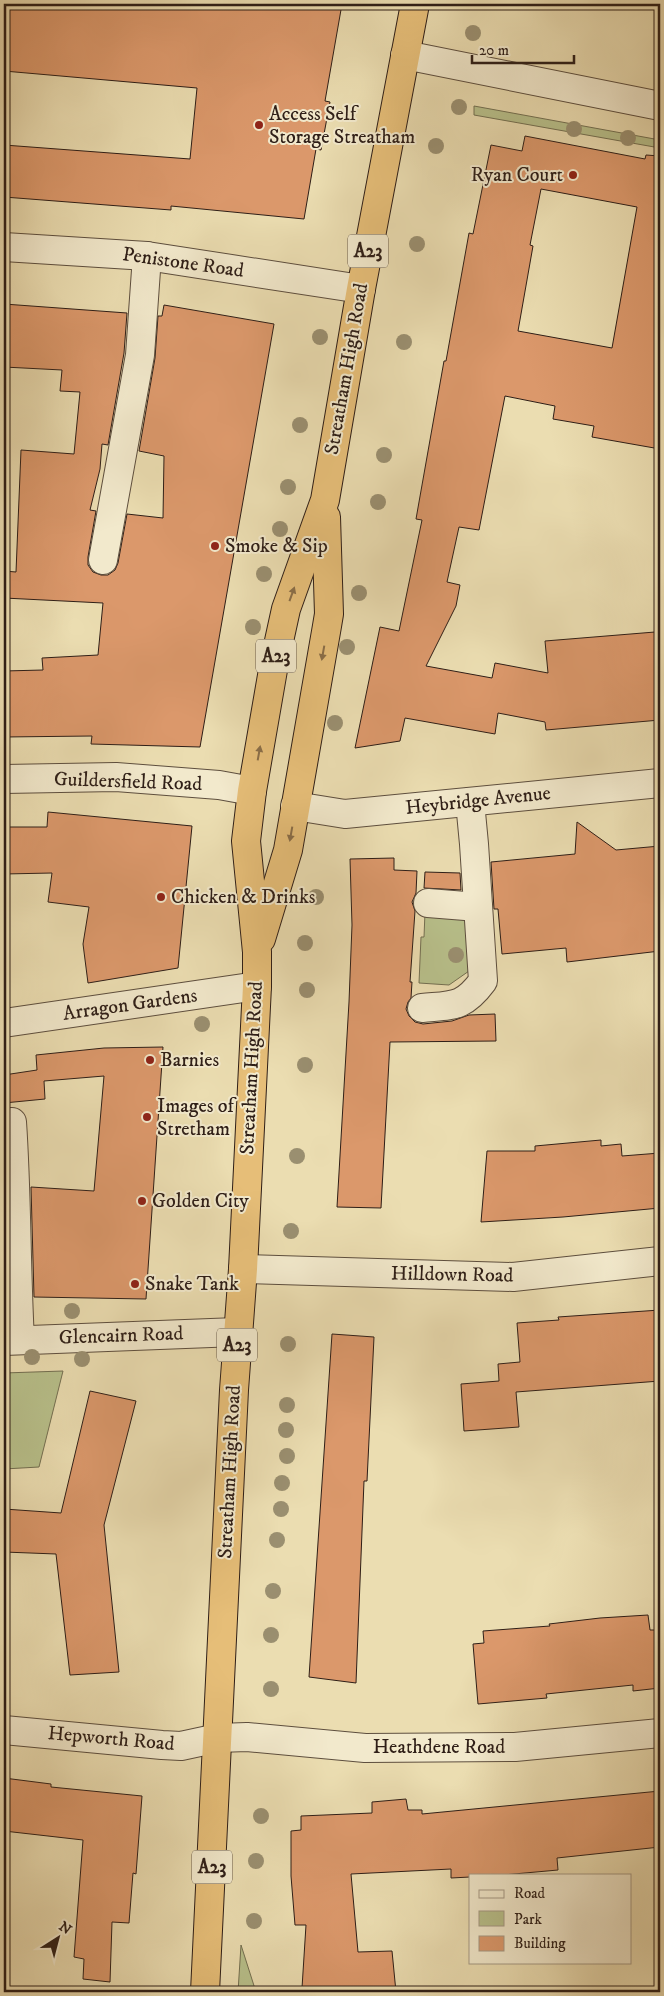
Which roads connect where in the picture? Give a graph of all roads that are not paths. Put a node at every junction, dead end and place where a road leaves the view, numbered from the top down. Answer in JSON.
{"nodes":[{"id":1,"x":415,"y":4,"type":"edge"},
{"id":2,"x":405,"y":55,"type":"junction"},
{"id":3,"x":660,"y":106,"type":"edge"},
{"id":4,"x":4,"y":247,"type":"edge"},
{"id":5,"x":147,"y":256,"type":"junction"},
{"id":6,"x":361,"y":289,"type":"junction"},
{"id":7,"x":325,"y":500,"type":"junction"},
{"id":8,"x":104,"y":560,"type":"dead end"},
{"id":9,"x":4,"y":779,"type":"edge"},
{"id":10,"x":660,"y":783,"type":"edge"},
{"id":11,"x":252,"y":791,"type":"junction"},
{"id":12,"x":470,"y":802,"type":"junction"},
{"id":13,"x":295,"y":806,"type":"junction"},
{"id":14,"x":428,"y":903,"type":"dead end"},
{"id":15,"x":478,"y":907,"type":"junction"},
{"id":16,"x":257,"y":952,"type":"junction"},
{"id":17,"x":256,"y":986,"type":"junction"},
{"id":18,"x":422,"y":1008,"type":"dead end"},
{"id":19,"x":4,"y":1023,"type":"edge"},
{"id":20,"x":12,"y":1122,"type":"dead end"},
{"id":21,"x":660,"y":1261,"type":"edge"},
{"id":22,"x":243,"y":1269,"type":"junction"},
{"id":23,"x":237,"y":1332,"type":"junction"},
{"id":24,"x":12,"y":1340,"type":"edge"},
{"id":25,"x":4,"y":1730,"type":"edge"},
{"id":26,"x":660,"y":1733,"type":"edge"},
{"id":27,"x":218,"y":1738,"type":"junction"},
{"id":28,"x":206,"y":1992,"type":"edge"}],
"edges":[{"from":1,"to":2,"type":"highway","name":"Streatham High Road","number":"A23"},
{"from":2,"to":3,"type":"street"},
{"from":2,"to":6,"type":"highway","name":"Streatham High Road","number":"A23"},
{"from":4,"to":5,"type":"street","name":"Penistone Road"},
{"from":5,"to":6,"type":"street","name":"Penistone Road"},
{"from":5,"to":8,"type":"street"},
{"from":6,"to":7,"type":"highway","name":"Streatham High Road","number":"A23"},
{"from":11,"to":7,"type":"highway","name":"Streatham High Road","number":"A23","one_way":true},
{"from":7,"to":13,"type":"highway","name":"Streatham High Road","number":"A23","one_way":true},
{"from":9,"to":11,"type":"street","name":"Guildersfield Road"},
{"from":10,"to":12,"type":"street","name":"Heybridge Avenue"},
{"from":11,"to":16,"type":"highway","name":"Streatham High Road","number":"A23"},
{"from":12,"to":13,"type":"street","name":"Heybridge Avenue"},
{"from":12,"to":15,"type":"street"},
{"from":13,"to":16,"type":"highway","name":"Streatham High Road","number":"A23","one_way":true},
{"from":14,"to":15,"type":"street"},
{"from":15,"to":18,"type":"street"},
{"from":16,"to":17,"type":"highway","name":"Streatham High Road","number":"A23"},
{"from":17,"to":19,"type":"street","name":"Arragon Gardens"},
{"from":17,"to":22,"type":"highway","name":"Streatham High Road","number":"A23"},
{"from":20,"to":24,"type":"street"},
{"from":21,"to":22,"type":"street","name":"Hilldown Road"},
{"from":22,"to":23,"type":"highway","name":"Streatham High Road","number":"A23"},
{"from":23,"to":24,"type":"street","name":"Glencairn Road"},
{"from":23,"to":27,"type":"highway","name":"Streatham High Road","number":"A23"},
{"from":25,"to":27,"type":"street","name":"Hepworth Road"},
{"from":26,"to":27,"type":"street","name":"Heathdene Road"},
{"from":27,"to":28,"type":"highway","name":"Streatham High Road","number":"A23"}]}
